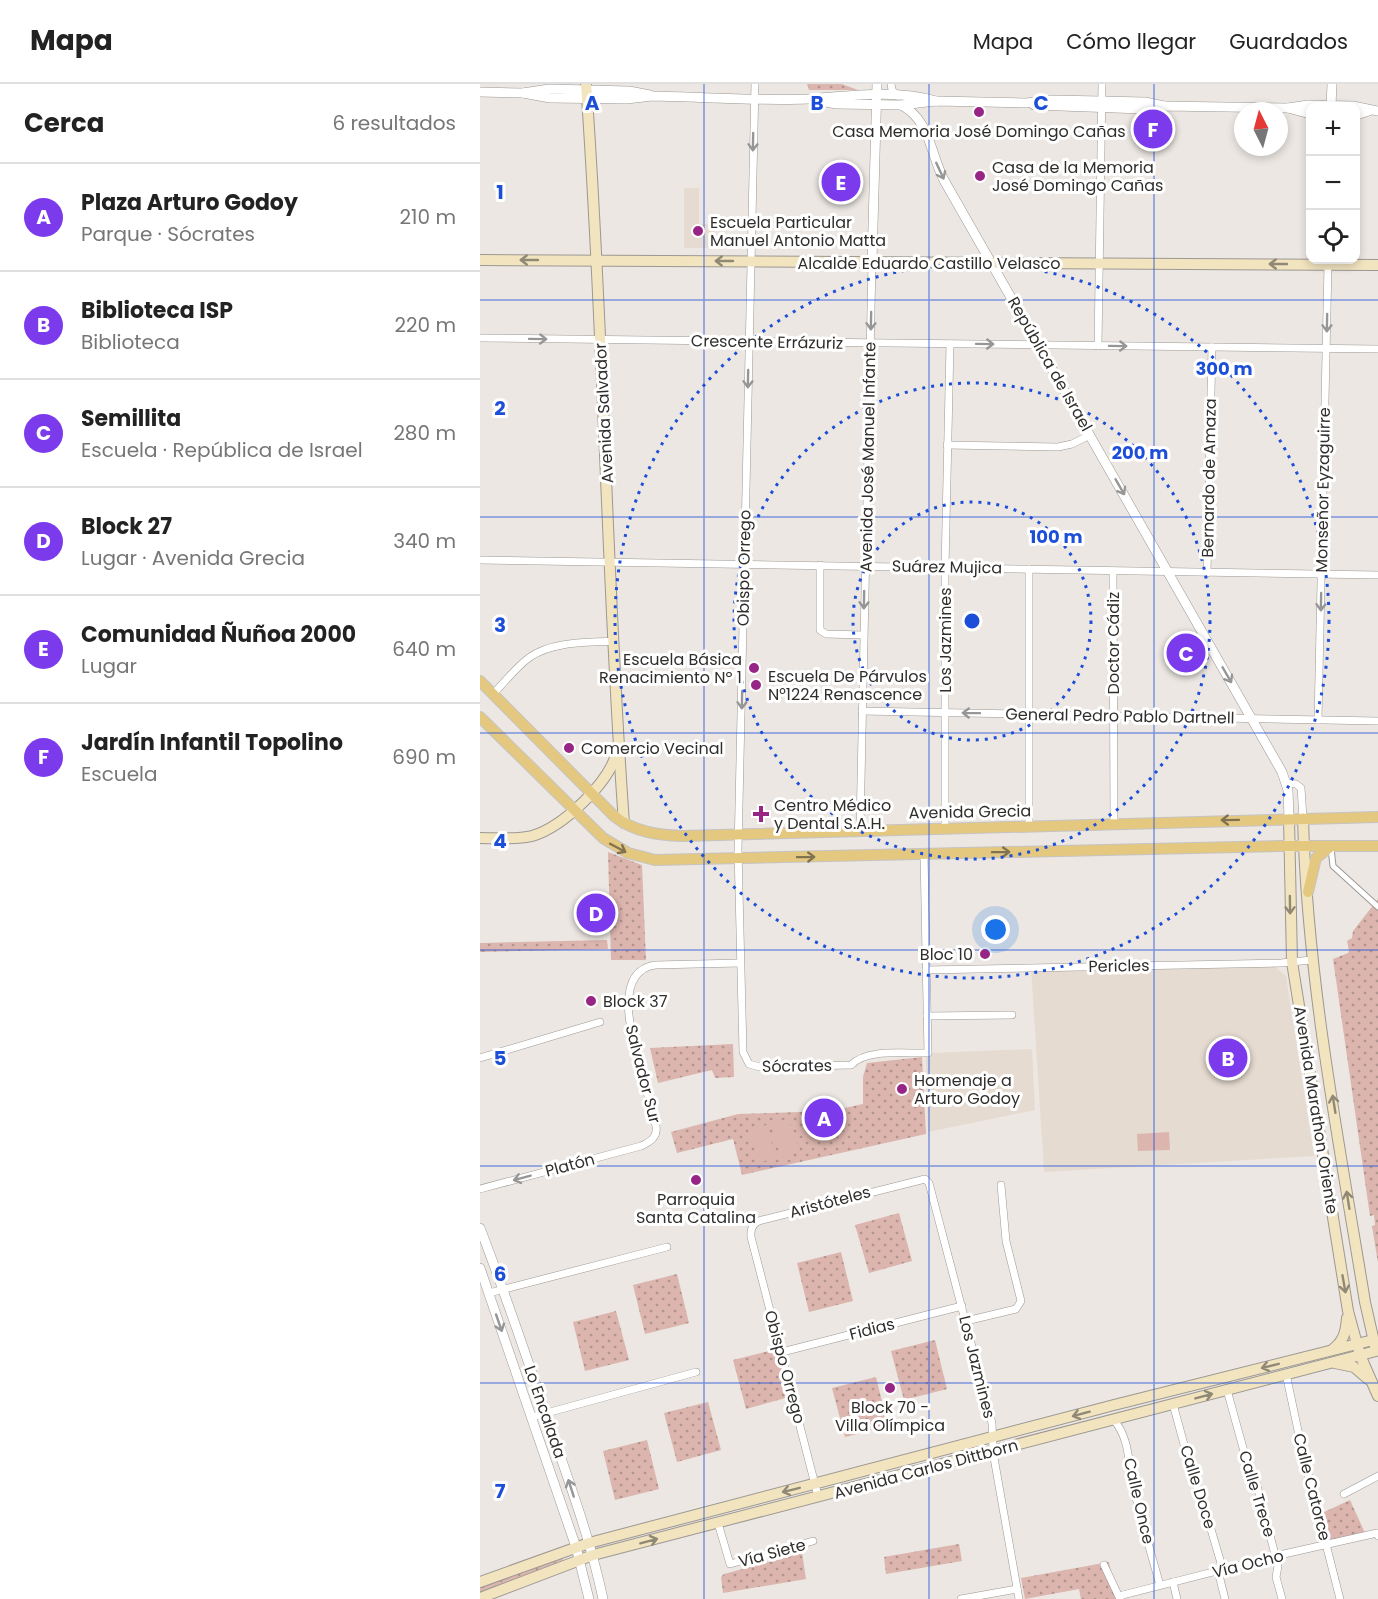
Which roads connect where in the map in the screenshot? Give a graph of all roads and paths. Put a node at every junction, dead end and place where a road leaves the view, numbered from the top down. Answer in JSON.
{"nodes":[{"id":1,"x":755,"y":84,"type":"edge"},
{"id":2,"x":877,"y":84,"type":"edge"},
{"id":3,"x":891,"y":84,"type":"edge"},
{"id":4,"x":1102,"y":84,"type":"edge"},
{"id":5,"x":1332,"y":84,"type":"edge"},
{"id":6,"x":587,"y":91,"type":"edge"},
{"id":7,"x":480,"y":92,"type":"edge"},
{"id":8,"x":754,"y":98,"type":"junction"},
{"id":9,"x":876,"y":100,"type":"junction"},
{"id":10,"x":899,"y":101,"type":"junction"},
{"id":11,"x":1331,"y":102,"type":"edge"},
{"id":12,"x":1102,"y":105,"type":"junction"},
{"id":13,"x":1306,"y":105,"type":"edge"},
{"id":14,"x":1234,"y":107,"type":"edge"},
{"id":15,"x":1288,"y":108,"type":"joint"},
{"id":16,"x":1306,"y":113,"type":"edge"},
{"id":17,"x":480,"y":260,"type":"edge"},
{"id":18,"x":597,"y":261,"type":"junction"},
{"id":19,"x":750,"y":262,"type":"junction"},
{"id":20,"x":872,"y":262,"type":"junction"},
{"id":21,"x":1306,"y":262,"type":"edge"},
{"id":22,"x":992,"y":263,"type":"junction"},
{"id":23,"x":1099,"y":263,"type":"junction"},
{"id":24,"x":1328,"y":264,"type":"edge"},
{"id":25,"x":1360,"y":264,"type":"edge"},
{"id":26,"x":1378,"y":265,"type":"edge"},
{"id":27,"x":480,"y":338,"type":"edge"},
{"id":28,"x":601,"y":340,"type":"junction"},
{"id":29,"x":749,"y":342,"type":"junction"},
{"id":30,"x":871,"y":343,"type":"junction"},
{"id":31,"x":950,"y":344,"type":"junction"},
{"id":32,"x":1039,"y":345,"type":"junction"},
{"id":33,"x":1098,"y":346,"type":"junction"},
{"id":34,"x":1212,"y":347,"type":"junction"},
{"id":35,"x":1326,"y":348,"type":"junction"},
{"id":36,"x":1378,"y":349,"type":"edge"},
{"id":37,"x":1090,"y":435,"type":"junction"},
{"id":38,"x":948,"y":445,"type":"junction"},
{"id":39,"x":480,"y":560,"type":"edge"},
{"id":40,"x":610,"y":561,"type":"junction"},
{"id":41,"x":744,"y":563,"type":"junction"},
{"id":42,"x":820,"y":565,"type":"junction"},
{"id":43,"x":865,"y":566,"type":"junction"},
{"id":44,"x":945,"y":568,"type":"junction"},
{"id":45,"x":1029,"y":569,"type":"junction"},
{"id":46,"x":1113,"y":571,"type":"junction"},
{"id":47,"x":1168,"y":572,"type":"junction"},
{"id":48,"x":1207,"y":573,"type":"junction"},
{"id":49,"x":1321,"y":574,"type":"junction"},
{"id":50,"x":1378,"y":574,"type":"edge"},
{"id":51,"x":863,"y":635,"type":"junction"},
{"id":52,"x":614,"y":641,"type":"junction"},
{"id":53,"x":480,"y":681,"type":"edge"},
{"id":54,"x":493,"y":694,"type":"junction"},
{"id":55,"x":862,"y":711,"type":"junction"},
{"id":56,"x":945,"y":712,"type":"junction"},
{"id":57,"x":1029,"y":714,"type":"junction"},
{"id":58,"x":1113,"y":715,"type":"junction"},
{"id":59,"x":480,"y":717,"type":"edge"},
{"id":60,"x":1252,"y":720,"type":"junction"},
{"id":61,"x":1318,"y":720,"type":"junction"},
{"id":62,"x":1378,"y":721,"type":"edge"},
{"id":63,"x":618,"y":743,"type":"junction"},
{"id":64,"x":1287,"y":783,"type":"junction"},
{"id":65,"x":591,"y":792,"type":"junction"},
{"id":66,"x":575,"y":809,"type":"junction"},
{"id":67,"x":1378,"y":817,"type":"edge"},
{"id":68,"x":1303,"y":818,"type":"junction"},
{"id":69,"x":1289,"y":819,"type":"junction"},
{"id":70,"x":1114,"y":823,"type":"junction"},
{"id":71,"x":624,"y":824,"type":"junction"},
{"id":72,"x":1029,"y":825,"type":"junction"},
{"id":73,"x":945,"y":827,"type":"junction"},
{"id":74,"x":860,"y":829,"type":"junction"},
{"id":75,"x":739,"y":833,"type":"junction"},
{"id":76,"x":480,"y":838,"type":"edge"},
{"id":77,"x":1289,"y":846,"type":"junction"},
{"id":78,"x":1304,"y":846,"type":"junction"},
{"id":79,"x":1331,"y":846,"type":"junction"},
{"id":80,"x":1378,"y":846,"type":"edge"},
{"id":81,"x":924,"y":854,"type":"junction"},
{"id":82,"x":739,"y":859,"type":"junction"},
{"id":83,"x":1308,"y":892,"type":"junction"},
{"id":84,"x":1378,"y":907,"type":"edge"},
{"id":85,"x":1309,"y":934,"type":"junction"},
{"id":86,"x":1290,"y":935,"type":"junction"},
{"id":87,"x":1312,"y":960,"type":"junction"},
{"id":88,"x":1292,"y":962,"type":"junction"},
{"id":89,"x":740,"y":963,"type":"junction"},
{"id":90,"x":926,"y":970,"type":"junction"},
{"id":91,"x":1012,"y":1015,"type":"dead end"},
{"id":92,"x":927,"y":1016,"type":"junction"},
{"id":93,"x":600,"y":1022,"type":"dead end"},
{"id":94,"x":743,"y":1052,"type":"joint"},
{"id":95,"x":480,"y":1058,"type":"edge"},
{"id":96,"x":656,"y":1134,"type":"joint"},
{"id":97,"x":920,"y":1178,"type":"joint"},
{"id":98,"x":1000,"y":1185,"type":"dead end"},
{"id":99,"x":480,"y":1189,"type":"edge"},
{"id":100,"x":480,"y":1228,"type":"edge"},
{"id":101,"x":751,"y":1237,"type":"joint"},
{"id":102,"x":667,"y":1247,"type":"dead end"},
{"id":103,"x":1357,"y":1252,"type":"junction"},
{"id":104,"x":1339,"y":1255,"type":"junction"},
{"id":105,"x":480,"y":1268,"type":"edge"},
{"id":106,"x":503,"y":1289,"type":"junction"},
{"id":107,"x":489,"y":1293,"type":"junction"},
{"id":108,"x":962,"y":1306,"type":"junction"},
{"id":109,"x":1348,"y":1311,"type":"junction"},
{"id":110,"x":966,"y":1321,"type":"junction"},
{"id":111,"x":1358,"y":1349,"type":"junction"},
{"id":112,"x":1376,"y":1349,"type":"edge"},
{"id":113,"x":782,"y":1352,"type":"junction"},
{"id":114,"x":1328,"y":1357,"type":"junction"},
{"id":115,"x":696,"y":1372,"type":"dead end"},
{"id":116,"x":1286,"y":1374,"type":"junction"},
{"id":117,"x":1372,"y":1384,"type":"junction"},
{"id":118,"x":1227,"y":1390,"type":"junction"},
{"id":119,"x":1378,"y":1396,"type":"edge"},
{"id":120,"x":1173,"y":1404,"type":"junction"},
{"id":121,"x":545,"y":1413,"type":"junction"},
{"id":122,"x":532,"y":1417,"type":"junction"},
{"id":123,"x":1113,"y":1419,"type":"junction"},
{"id":124,"x":992,"y":1438,"type":"junction"},
{"id":125,"x":993,"y":1452,"type":"junction"},
{"id":126,"x":1378,"y":1476,"type":"edge"},
{"id":127,"x":815,"y":1484,"type":"junction"},
{"id":128,"x":1344,"y":1494,"type":"dead end"},
{"id":129,"x":818,"y":1496,"type":"junction"},
{"id":130,"x":579,"y":1512,"type":"junction"},
{"id":131,"x":565,"y":1516,"type":"junction"},
{"id":132,"x":718,"y":1523,"type":"junction"},
{"id":133,"x":1378,"y":1534,"type":"edge"},
{"id":134,"x":813,"y":1541,"type":"dead end"},
{"id":135,"x":589,"y":1543,"type":"junction"},
{"id":136,"x":1326,"y":1545,"type":"junction"},
{"id":137,"x":576,"y":1547,"type":"junction"},
{"id":138,"x":593,"y":1555,"type":"junction"},
{"id":139,"x":1275,"y":1556,"type":"junction"},
{"id":140,"x":580,"y":1560,"type":"junction"},
{"id":141,"x":1104,"y":1565,"type":"dead end"},
{"id":142,"x":1220,"y":1571,"type":"junction"},
{"id":143,"x":480,"y":1582,"type":"edge"},
{"id":144,"x":1173,"y":1582,"type":"junction"},
{"id":145,"x":1160,"y":1585,"type":"junction"},
{"id":146,"x":600,"y":1587,"type":"junction"},
{"id":147,"x":1017,"y":1589,"type":"junction"},
{"id":148,"x":588,"y":1594,"type":"edge"},
{"id":149,"x":480,"y":1598,"type":"edge"},
{"id":150,"x":1120,"y":1598,"type":"edge"},
{"id":151,"x":603,"y":1599,"type":"edge"},
{"id":152,"x":961,"y":1599,"type":"edge"},
{"id":153,"x":1019,"y":1599,"type":"edge"},
{"id":154,"x":1177,"y":1599,"type":"edge"},
{"id":155,"x":1225,"y":1599,"type":"edge"},
{"id":156,"x":1282,"y":1599,"type":"edge"},
{"id":157,"x":1340,"y":1599,"type":"edge"}],
"edges":[{"from":1,"to":8,"type":"street","name":"Obispo Orrego"},
{"from":2,"to":9,"type":"street","name":"Avenida José Manuel Infante"},
{"from":3,"to":10,"type":"street"},
{"from":4,"to":12,"type":"street"},
{"from":5,"to":11,"type":"street"},
{"from":6,"to":7,"type":"street"},
{"from":6,"to":8,"type":"street"},
{"from":6,"to":18,"type":"main road","name":"Avenida Salvador"},
{"from":8,"to":9,"type":"street"},
{"from":8,"to":19,"type":"street","name":"Obispo Orrego","one_way":true},
{"from":9,"to":10,"type":"street"},
{"from":9,"to":20,"type":"street","name":"Avenida José Manuel Infante"},
{"from":10,"to":12,"type":"street"},
{"from":10,"to":22,"type":"street","name":"República de Israel","one_way":true},
{"from":12,"to":14,"type":"street"},
{"from":12,"to":23,"type":"street"},
{"from":13,"to":15,"type":"street"},
{"from":15,"to":16,"type":"street"},
{"from":18,"to":17,"type":"main road","name":"Alcalde Eduardo Castillo Velasco","one_way":true},
{"from":19,"to":18,"type":"main road","name":"Alcalde Eduardo Castillo Velasco","one_way":true},
{"from":18,"to":28,"type":"main road","name":"Avenida Salvador"},
{"from":19,"to":20,"type":"main road","name":"Alcalde Eduardo Castillo Velasco"},
{"from":19,"to":29,"type":"street","name":"Obispo Orrego"},
{"from":20,"to":22,"type":"main road","name":"Alcalde Eduardo Castillo Velasco"},
{"from":20,"to":30,"type":"street","name":"Avenida José Manuel Infante","one_way":true},
{"from":21,"to":23,"type":"main road","name":"Alcalde Eduardo Castillo Velasco","one_way":true},
{"from":22,"to":23,"type":"main road","name":"Alcalde Eduardo Castillo Velasco"},
{"from":22,"to":32,"type":"street","name":"República de Israel"},
{"from":23,"to":33,"type":"street"},
{"from":24,"to":35,"type":"street","name":"Monseñor Eyzaguirre","one_way":true},
{"from":25,"to":26,"type":"main road","name":"Alcalde Eduardo Castillo Velasco"},
{"from":27,"to":28,"type":"street","name":"Crescente Errázuriz","one_way":true},
{"from":28,"to":29,"type":"street","name":"Crescente Errázuriz"},
{"from":28,"to":40,"type":"main road","name":"Avenida Salvador"},
{"from":29,"to":30,"type":"street","name":"Crescente Errázuriz"},
{"from":29,"to":41,"type":"street","name":"Obispo Orrego","one_way":true},
{"from":30,"to":31,"type":"street","name":"Crescente Errázuriz"},
{"from":30,"to":43,"type":"street","name":"Avenida José Manuel Infante"},
{"from":31,"to":32,"type":"street","name":"Crescente Errázuriz","one_way":true},
{"from":31,"to":38,"type":"street","name":"Los Jazmines"},
{"from":32,"to":33,"type":"street","name":"Crescente Errázuriz"},
{"from":32,"to":37,"type":"street","name":"República de Israel"},
{"from":33,"to":34,"type":"street","name":"Crescente Errázuriz","one_way":true},
{"from":34,"to":35,"type":"street","name":"Crescente Errázuriz"},
{"from":34,"to":48,"type":"street","name":"Bernardo de Amaza"},
{"from":35,"to":36,"type":"street","name":"Crescente Errázuriz"},
{"from":35,"to":49,"type":"street","name":"Monseñor Eyzaguirre"},
{"from":37,"to":38,"type":"street"},
{"from":37,"to":47,"type":"street","name":"República de Israel","one_way":true},
{"from":38,"to":44,"type":"street","name":"Los Jazmines"},
{"from":39,"to":40,"type":"street","name":"Suárez Mujica"},
{"from":40,"to":41,"type":"street","name":"Suárez Mujica"},
{"from":40,"to":52,"type":"main road","name":"Avenida Salvador"},
{"from":41,"to":42,"type":"street","name":"Suárez Mujica"},
{"from":41,"to":75,"type":"street","name":"Obispo Orrego","one_way":true},
{"from":42,"to":43,"type":"street","name":"Suárez Mujica"},
{"from":42,"to":51,"type":"street"},
{"from":43,"to":44,"type":"street","name":"Suárez Mujica"},
{"from":43,"to":51,"type":"street","name":"Avenida José Manuel Infante","one_way":true},
{"from":44,"to":45,"type":"street","name":"Suárez Mujica"},
{"from":44,"to":56,"type":"street","name":"Los Jazmines"},
{"from":45,"to":46,"type":"street","name":"Suárez Mujica"},
{"from":45,"to":57,"type":"street"},
{"from":46,"to":47,"type":"street","name":"Suárez Mujica"},
{"from":46,"to":58,"type":"street","name":"Doctor Cádiz"},
{"from":47,"to":48,"type":"street","name":"Suárez Mujica"},
{"from":47,"to":60,"type":"street","name":"República de Israel","one_way":true},
{"from":48,"to":49,"type":"street","name":"Suárez Mujica"},
{"from":49,"to":50,"type":"street","name":"Suárez Mujica"},
{"from":49,"to":61,"type":"street","name":"Monseñor Eyzaguirre","one_way":true},
{"from":51,"to":55,"type":"street","name":"Avenida José Manuel Infante"},
{"from":52,"to":54,"type":"street"},
{"from":52,"to":63,"type":"main road","name":"Avenida Salvador"},
{"from":53,"to":54,"type":"main road","name":"Avenida Grecia"},
{"from":54,"to":65,"type":"main road","name":"Avenida Grecia"},
{"from":55,"to":56,"type":"street","name":"General Pedro Pablo Dartnell"},
{"from":55,"to":74,"type":"street","name":"Avenida José Manuel Infante"},
{"from":57,"to":56,"type":"street","name":"General Pedro Pablo Dartnell","one_way":true},
{"from":56,"to":73,"type":"street","name":"Los Jazmines"},
{"from":57,"to":58,"type":"street","name":"General Pedro Pablo Dartnell"},
{"from":57,"to":72,"type":"street"},
{"from":58,"to":60,"type":"street","name":"General Pedro Pablo Dartnell"},
{"from":58,"to":70,"type":"street","name":"Doctor Cádiz"},
{"from":59,"to":66,"type":"main road"},
{"from":60,"to":61,"type":"street","name":"General Pedro Pablo Dartnell"},
{"from":60,"to":64,"type":"street","name":"República de Israel"},
{"from":61,"to":62,"type":"street","name":"General Pedro Pablo Dartnell"},
{"from":63,"to":65,"type":"main road","name":"Avenida Salvador"},
{"from":63,"to":71,"type":"main road","name":"Avenida Salvador"},
{"from":64,"to":68,"type":"street","name":"República de Israel"},
{"from":64,"to":69,"type":"street","name":"República de Israel"},
{"from":65,"to":66,"type":"main road","name":"Avenida Salvador"},
{"from":65,"to":71,"type":"main road","name":"Avenida Grecia"},
{"from":66,"to":76,"type":"main road","name":"Avenida Salvador"},
{"from":66,"to":82,"type":"main road","one_way":true},
{"from":67,"to":68,"type":"main road","name":"Avenida Grecia"},
{"from":68,"to":69,"type":"main road","name":"Avenida Grecia"},
{"from":68,"to":78,"type":"main road","name":"Avenida Marathon Oriente"},
{"from":69,"to":70,"type":"main road","name":"Avenida Grecia","one_way":true},
{"from":69,"to":77,"type":"main road","name":"Avenida Marathon Oriente"},
{"from":70,"to":72,"type":"main road","name":"Avenida Grecia"},
{"from":71,"to":75,"type":"main road","name":"Avenida Grecia"},
{"from":72,"to":73,"type":"main road","name":"Avenida Grecia"},
{"from":73,"to":74,"type":"main road","name":"Avenida Grecia"},
{"from":74,"to":75,"type":"main road","name":"Avenida Grecia"},
{"from":75,"to":82,"type":"street","name":"Obispo Orrego"},
{"from":77,"to":78,"type":"main road"},
{"from":81,"to":77,"type":"main road","one_way":true},
{"from":77,"to":86,"type":"main road","name":"Avenida Marathon Oriente","one_way":true},
{"from":78,"to":79,"type":"main road"},
{"from":78,"to":83,"type":"main road","name":"Avenida Marathon Oriente"},
{"from":79,"to":80,"type":"main road"},
{"from":79,"to":83,"type":"main road"},
{"from":79,"to":84,"type":"street"},
{"from":82,"to":81,"type":"main road","one_way":true},
{"from":81,"to":90,"type":"street"},
{"from":82,"to":89,"type":"street","name":"Obispo Orrego"},
{"from":83,"to":85,"type":"main road","name":"Avenida Marathon Oriente"},
{"from":85,"to":86,"type":"main road"},
{"from":85,"to":87,"type":"main road","name":"Avenida Marathon Oriente"},
{"from":86,"to":88,"type":"main road","name":"Avenida Marathon Oriente"},
{"from":87,"to":88,"type":"street","name":"Pericles"},
{"from":103,"to":87,"type":"main road","name":"Avenida Marathon Oriente","one_way":true},
{"from":88,"to":90,"type":"street","name":"Pericles"},
{"from":88,"to":104,"type":"main road","name":"Avenida Marathon Oriente"},
{"from":89,"to":94,"type":"street","name":"Obispo Orrego"},
{"from":89,"to":96,"type":"street","name":"Salvador Sur"},
{"from":90,"to":92,"type":"street"},
{"from":91,"to":92,"type":"street"},
{"from":92,"to":94,"type":"street","name":"Sócrates"},
{"from":93,"to":95,"type":"street"},
{"from":96,"to":99,"type":"street","name":"Platón","one_way":true},
{"from":97,"to":101,"type":"street","name":"Aristóteles"},
{"from":97,"to":108,"type":"street","name":"Los Jazmines"},
{"from":98,"to":110,"type":"street"},
{"from":100,"to":106,"type":"street","name":"Lo Encalada"},
{"from":101,"to":113,"type":"street","name":"Obispo Orrego"},
{"from":102,"to":106,"type":"street"},
{"from":103,"to":104,"type":"main road"},
{"from":103,"to":112,"type":"main road","name":"Avenida Marathon Oriente"},
{"from":104,"to":109,"type":"main road","name":"Avenida Marathon Oriente","one_way":true},
{"from":105,"to":107,"type":"street","name":"Lo Encalada"},
{"from":106,"to":107,"type":"street"},
{"from":106,"to":121,"type":"street","name":"Lo Encalada"},
{"from":107,"to":122,"type":"street","name":"Lo Encalada","one_way":true},
{"from":108,"to":110,"type":"street","name":"Los Jazmines"},
{"from":108,"to":113,"type":"street","name":"Fidias"},
{"from":109,"to":111,"type":"main road","name":"Avenida Marathon Oriente"},
{"from":109,"to":114,"type":"main road"},
{"from":110,"to":124,"type":"street","name":"Los Jazmines"},
{"from":111,"to":112,"type":"main road","name":"Avenida Carlos Dittborn"},
{"from":111,"to":114,"type":"main road","name":"Avenida Carlos Dittborn"},
{"from":111,"to":117,"type":"main road","name":"Avenida Marathon Oriente"},
{"from":113,"to":127,"type":"street","name":"Obispo Orrego"},
{"from":114,"to":116,"type":"main road","name":"Avenida Carlos Dittborn"},
{"from":114,"to":117,"type":"main road"},
{"from":114,"to":124,"type":"main road","name":"Avenida Carlos Dittborn","one_way":true},
{"from":115,"to":121,"type":"street"},
{"from":116,"to":118,"type":"main road","name":"Avenida Carlos Dittborn"},
{"from":116,"to":136,"type":"street","name":"Calle Catorce"},
{"from":117,"to":119,"type":"main road","name":"Avenida Marathon Oriente"},
{"from":120,"to":118,"type":"main road","name":"Avenida Carlos Dittborn","one_way":true},
{"from":118,"to":139,"type":"street","name":"Calle Trece"},
{"from":120,"to":123,"type":"main road","name":"Avenida Carlos Dittborn"},
{"from":120,"to":142,"type":"street","name":"Calle Doce"},
{"from":121,"to":122,"type":"street"},
{"from":130,"to":121,"type":"street","name":"Lo Encalada","one_way":true},
{"from":122,"to":131,"type":"street","name":"Lo Encalada"},
{"from":123,"to":125,"type":"main road","name":"Avenida Carlos Dittborn"},
{"from":123,"to":145,"type":"street","name":"Calle Once"},
{"from":124,"to":125,"type":"street","name":"Los Jazmines"},
{"from":124,"to":127,"type":"main road","name":"Avenida Carlos Dittborn"},
{"from":125,"to":129,"type":"main road","name":"Avenida Carlos Dittborn"},
{"from":125,"to":147,"type":"street","name":"Los Jazmines"},
{"from":126,"to":128,"type":"street"},
{"from":127,"to":129,"type":"street","name":"Obispo Orrego"},
{"from":127,"to":135,"type":"main road","name":"Avenida Carlos Dittborn","one_way":true},
{"from":129,"to":132,"type":"main road","name":"Avenida Carlos Dittborn"},
{"from":130,"to":131,"type":"street"},
{"from":130,"to":135,"type":"street","name":"Lo Encalada"},
{"from":131,"to":137,"type":"street","name":"Lo Encalada"},
{"from":132,"to":134,"type":"street","name":"Vía Siete"},
{"from":138,"to":132,"type":"main road","name":"Avenida Carlos Dittborn","one_way":true},
{"from":133,"to":136,"type":"street","name":"Vía Ocho"},
{"from":135,"to":137,"type":"main road","name":"Avenida Carlos Dittborn"},
{"from":135,"to":138,"type":"street","name":"Lo Encalada"},
{"from":136,"to":139,"type":"street","name":"Vía Ocho"},
{"from":136,"to":157,"type":"street","name":"Calle Catorce"},
{"from":137,"to":140,"type":"street","name":"Lo Encalada"},
{"from":137,"to":143,"type":"main road","name":"Avenida Carlos Dittborn"},
{"from":138,"to":140,"type":"main road","name":"Avenida Carlos Dittborn"},
{"from":138,"to":146,"type":"street","name":"Lo Encalada"},
{"from":139,"to":142,"type":"street","name":"Vía Ocho"},
{"from":139,"to":156,"type":"street","name":"Calle Trece"},
{"from":140,"to":148,"type":"street","name":"Lo Encalada"},
{"from":140,"to":149,"type":"main road","name":"Avenida Carlos Dittborn"},
{"from":141,"to":150,"type":"street"},
{"from":142,"to":144,"type":"street","name":"Vía Ocho"},
{"from":142,"to":155,"type":"street","name":"Calle Doce"},
{"from":144,"to":145,"type":"street","name":"Vía Ocho"},
{"from":144,"to":154,"type":"street"},
{"from":145,"to":150,"type":"street","name":"Vía Ocho"},
{"from":146,"to":148,"type":"street"},
{"from":146,"to":151,"type":"street","name":"Lo Encalada"},
{"from":147,"to":152,"type":"street"},
{"from":147,"to":153,"type":"street","name":"Los Jazmines"}]}
